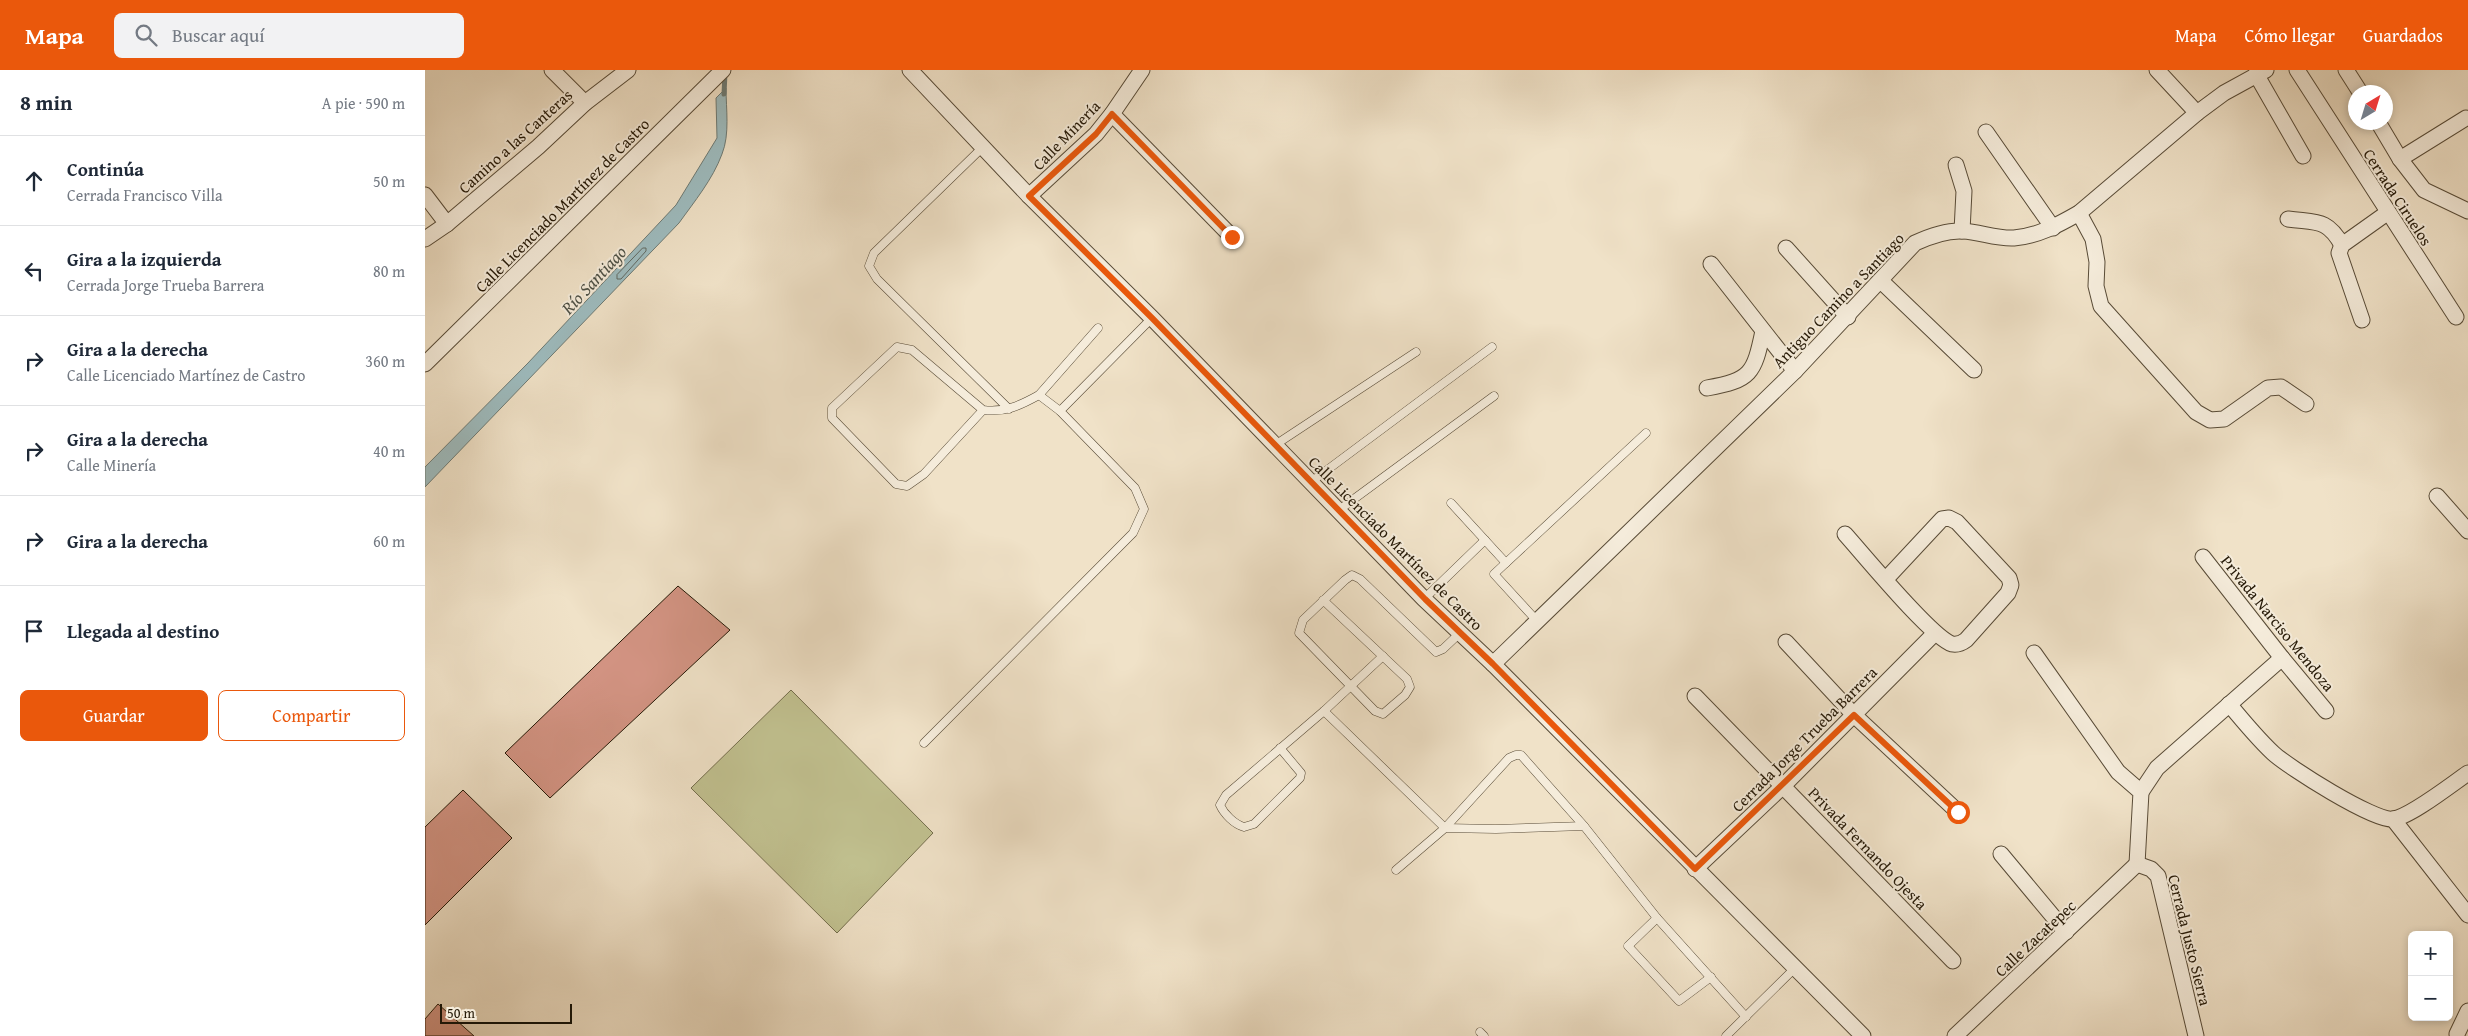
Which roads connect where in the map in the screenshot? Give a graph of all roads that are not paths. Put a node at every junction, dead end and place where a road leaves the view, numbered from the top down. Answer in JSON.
{"nodes":[{"id":1,"x":552,"y":70,"type":"edge"},
{"id":2,"x":628,"y":70,"type":"edge"},
{"id":3,"x":910,"y":70,"type":"edge"},
{"id":4,"x":1142,"y":70,"type":"edge"},
{"id":5,"x":2157,"y":70,"type":"edge"},
{"id":6,"x":2297,"y":70,"type":"edge"},
{"id":7,"x":2346,"y":70,"type":"edge"},
{"id":8,"x":2261,"y":72,"type":"edge"},
{"id":9,"x":719,"y":73,"type":"edge"},
{"id":10,"x":2356,"y":85,"type":"edge"},
{"id":11,"x":585,"y":103,"type":"junction"},
{"id":12,"x":2197,"y":113,"type":"junction"},
{"id":13,"x":1112,"y":114,"type":"junction"},
{"id":14,"x":2466,"y":118,"type":"dead end"},
{"id":15,"x":2383,"y":130,"type":"edge"},
{"id":16,"x":1986,"y":132,"type":"dead end"},
{"id":17,"x":983,"y":147,"type":"junction"},
{"id":18,"x":2303,"y":156,"type":"dead end"},
{"id":19,"x":2400,"y":159,"type":"junction"},
{"id":20,"x":1956,"y":165,"type":"dead end"},
{"id":21,"x":425,"y":195,"type":"edge"},
{"id":22,"x":1029,"y":196,"type":"junction"},
{"id":23,"x":2468,"y":211,"type":"edge"},
{"id":24,"x":2387,"y":213,"type":"junction"},
{"id":25,"x":2079,"y":214,"type":"junction"},
{"id":26,"x":2288,"y":219,"type":"dead end"},
{"id":27,"x":447,"y":224,"type":"junction"},
{"id":28,"x":2053,"y":228,"type":"junction"},
{"id":29,"x":1963,"y":231,"type":"junction"},
{"id":30,"x":1232,"y":237,"type":"dead end"},
{"id":31,"x":425,"y":239,"type":"edge"},
{"id":32,"x":2342,"y":245,"type":"junction"},
{"id":33,"x":1786,"y":248,"type":"dead end"},
{"id":34,"x":1711,"y":264,"type":"dead end"},
{"id":35,"x":1881,"y":281,"type":"junction"},
{"id":36,"x":1848,"y":317,"type":"junction"},
{"id":37,"x":2456,"y":317,"type":"dead end"},
{"id":38,"x":1152,"y":318,"type":"junction"},
{"id":39,"x":2362,"y":320,"type":"dead end"},
{"id":40,"x":1098,"y":328,"type":"dead end"},
{"id":41,"x":1763,"y":331,"type":"junction"},
{"id":42,"x":1492,"y":347,"type":"dead end"},
{"id":43,"x":1416,"y":352,"type":"dead end"},
{"id":44,"x":425,"y":364,"type":"edge"},
{"id":45,"x":1974,"y":370,"type":"dead end"},
{"id":46,"x":1795,"y":371,"type":"junction"},
{"id":47,"x":1707,"y":388,"type":"dead end"},
{"id":48,"x":1039,"y":395,"type":"junction"},
{"id":49,"x":1494,"y":396,"type":"dead end"},
{"id":50,"x":2306,"y":404,"type":"dead end"},
{"id":51,"x":1009,"y":409,"type":"junction"},
{"id":52,"x":983,"y":410,"type":"junction"},
{"id":53,"x":1060,"y":412,"type":"junction"},
{"id":54,"x":1646,"y":434,"type":"dead end"},
{"id":55,"x":1275,"y":445,"type":"junction"},
{"id":56,"x":1311,"y":482,"type":"junction"},
{"id":57,"x":2437,"y":496,"type":"dead end"},
{"id":58,"x":1451,"y":503,"type":"dead end"},
{"id":59,"x":1339,"y":510,"type":"junction"},
{"id":60,"x":2468,"y":531,"type":"edge"},
{"id":61,"x":1845,"y":534,"type":"dead end"},
{"id":62,"x":1485,"y":540,"type":"junction"},
{"id":63,"x":2203,"y":557,"type":"dead end"},
{"id":64,"x":1506,"y":563,"type":"junction"},
{"id":65,"x":1886,"y":579,"type":"junction"},
{"id":66,"x":1425,"y":599,"type":"junction"},
{"id":67,"x":1323,"y":600,"type":"junction"},
{"id":68,"x":1537,"y":621,"type":"junction"},
{"id":69,"x":1460,"y":633,"type":"junction"},
{"id":70,"x":1935,"y":633,"type":"junction"},
{"id":71,"x":1786,"y":642,"type":"dead end"},
{"id":72,"x":2034,"y":653,"type":"dead end"},
{"id":73,"x":1383,"y":656,"type":"junction"},
{"id":74,"x":2282,"y":658,"type":"junction"},
{"id":75,"x":1493,"y":664,"type":"junction"},
{"id":76,"x":1351,"y":686,"type":"junction"},
{"id":77,"x":1695,"y":696,"type":"dead end"},
{"id":78,"x":2229,"y":704,"type":"junction"},
{"id":79,"x":1324,"y":711,"type":"junction"},
{"id":80,"x":2326,"y":711,"type":"dead end"},
{"id":81,"x":1854,"y":715,"type":"junction"},
{"id":82,"x":924,"y":743,"type":"dead end"},
{"id":83,"x":1280,"y":748,"type":"junction"},
{"id":84,"x":2468,"y":773,"type":"edge"},
{"id":85,"x":1783,"y":786,"type":"junction"},
{"id":86,"x":2141,"y":792,"type":"junction"},
{"id":87,"x":1958,"y":812,"type":"dead end"},
{"id":88,"x":2393,"y":820,"type":"junction"},
{"id":89,"x":1584,"y":826,"type":"junction"},
{"id":90,"x":1445,"y":828,"type":"junction"},
{"id":91,"x":2001,"y":854,"type":"dead end"},
{"id":92,"x":2137,"y":864,"type":"junction"},
{"id":93,"x":1695,"y":869,"type":"junction"},
{"id":94,"x":1396,"y":870,"type":"dead end"},
{"id":95,"x":2468,"y":915,"type":"edge"},
{"id":96,"x":1657,"y":918,"type":"junction"},
{"id":97,"x":2066,"y":932,"type":"junction"},
{"id":98,"x":1953,"y":961,"type":"dead end"},
{"id":99,"x":1795,"y":968,"type":"junction"},
{"id":100,"x":1711,"y":977,"type":"junction"},
{"id":101,"x":2468,"y":1010,"type":"edge"},
{"id":102,"x":1746,"y":1017,"type":"junction"},
{"id":103,"x":2457,"y":1034,"type":"dead end"},
{"id":104,"x":1726,"y":1036,"type":"edge"},
{"id":105,"x":1863,"y":1036,"type":"edge"},
{"id":106,"x":1955,"y":1036,"type":"edge"},
{"id":107,"x":2196,"y":1036,"type":"edge"}],
"edges":[{"from":1,"to":11,"type":"street"},
{"from":2,"to":11,"type":"street","name":"Camino a las Canteras"},
{"from":3,"to":17,"type":"street","name":"Calle Licenciado Martínez de Castro"},
{"from":4,"to":13,"type":"street","name":"Calle Minería"},
{"from":5,"to":12,"type":"street"},
{"from":6,"to":24,"type":"street","name":"Cerrada Ciruelos"},
{"from":7,"to":10,"type":"street"},
{"from":8,"to":12,"type":"street","name":"Antiguo Camino a Santiago"},
{"from":8,"to":18,"type":"street"},
{"from":9,"to":44,"type":"street","name":"Calle Licenciado Martínez de Castro"},
{"from":11,"to":27,"type":"street","name":"Camino a las Canteras"},
{"from":12,"to":25,"type":"street","name":"Antiguo Camino a Santiago"},
{"from":13,"to":22,"type":"street","name":"Calle Minería"},
{"from":13,"to":30,"type":"street"},
{"from":14,"to":19,"type":"street"},
{"from":15,"to":19,"type":"street"},
{"from":16,"to":28,"type":"street"},
{"from":17,"to":22,"type":"street","name":"Calle Licenciado Martínez de Castro"},
{"from":17,"to":51,"type":"lane"},
{"from":19,"to":23,"type":"street"},
{"from":20,"to":29,"type":"street"},
{"from":21,"to":27,"type":"street"},
{"from":22,"to":38,"type":"street","name":"Calle Licenciado Martínez de Castro"},
{"from":24,"to":32,"type":"street"},
{"from":24,"to":37,"type":"street","name":"Cerrada Ciruelos"},
{"from":25,"to":28,"type":"street","name":"Antiguo Camino a Santiago"},
{"from":25,"to":50,"type":"street"},
{"from":26,"to":32,"type":"street"},
{"from":27,"to":31,"type":"street","name":"Camino a las Canteras"},
{"from":28,"to":29,"type":"street","name":"Antiguo Camino a Santiago"},
{"from":29,"to":35,"type":"street","name":"Antiguo Camino a Santiago"},
{"from":32,"to":39,"type":"street"},
{"from":33,"to":36,"type":"street"},
{"from":34,"to":41,"type":"street"},
{"from":35,"to":36,"type":"street","name":"Antiguo Camino a Santiago"},
{"from":35,"to":45,"type":"street"},
{"from":36,"to":46,"type":"street","name":"Antiguo Camino a Santiago"},
{"from":38,"to":53,"type":"lane"},
{"from":38,"to":55,"type":"street","name":"Calle Licenciado Martínez de Castro"},
{"from":40,"to":48,"type":"lane"},
{"from":41,"to":46,"type":"street"},
{"from":41,"to":47,"type":"street"},
{"from":42,"to":56,"type":"lane"},
{"from":43,"to":55,"type":"lane"},
{"from":46,"to":68,"type":"street","name":"Antiguo Camino a Santiago"},
{"from":48,"to":51,"type":"lane"},
{"from":48,"to":53,"type":"lane"},
{"from":49,"to":59,"type":"lane"},
{"from":51,"to":52,"type":"lane"},
{"from":52,"to":52,"type":"lane"},
{"from":53,"to":82,"type":"lane"},
{"from":54,"to":64,"type":"lane"},
{"from":55,"to":56,"type":"street","name":"Calle Licenciado Martínez de Castro"},
{"from":56,"to":59,"type":"street","name":"Calle Licenciado Martínez de Castro"},
{"from":57,"to":60,"type":"street"},
{"from":58,"to":62,"type":"lane"},
{"from":59,"to":66,"type":"street","name":"Calle Licenciado Martínez de Castro"},
{"from":61,"to":65,"type":"street"},
{"from":62,"to":64,"type":"lane"},
{"from":62,"to":66,"type":"lane"},
{"from":63,"to":74,"type":"street","name":"Privada Narciso Mendoza"},
{"from":64,"to":68,"type":"lane"},
{"from":65,"to":70,"type":"street"},
{"from":65,"to":70,"type":"street"},
{"from":66,"to":69,"type":"street","name":"Calle Licenciado Martínez de Castro"},
{"from":67,"to":69,"type":"lane"},
{"from":67,"to":73,"type":"lane"},
{"from":67,"to":76,"type":"lane"},
{"from":68,"to":75,"type":"street","name":"Antiguo Camino a Santiago"},
{"from":69,"to":75,"type":"street","name":"Calle Licenciado Martínez de Castro"},
{"from":70,"to":81,"type":"street","name":"Cerrada Jorge Trueba Barrera"},
{"from":71,"to":81,"type":"street"},
{"from":72,"to":86,"type":"street"},
{"from":73,"to":76,"type":"lane"},
{"from":73,"to":76,"type":"lane"},
{"from":74,"to":78,"type":"street"},
{"from":74,"to":80,"type":"street","name":"Privada Narciso Mendoza"},
{"from":75,"to":93,"type":"street","name":"Calle Licenciado Martínez de Castro"},
{"from":76,"to":79,"type":"lane"},
{"from":77,"to":85,"type":"street","name":"Privada Fernando Ojesta"},
{"from":78,"to":86,"type":"street"},
{"from":78,"to":88,"type":"street"},
{"from":79,"to":83,"type":"lane"},
{"from":79,"to":90,"type":"lane"},
{"from":81,"to":85,"type":"street","name":"Cerrada Jorge Trueba Barrera"},
{"from":81,"to":87,"type":"street"},
{"from":83,"to":83,"type":"lane"},
{"from":84,"to":88,"type":"street"},
{"from":85,"to":93,"type":"street","name":"Cerrada Jorge Trueba Barrera"},
{"from":85,"to":98,"type":"street","name":"Privada Fernando Ojesta"},
{"from":86,"to":92,"type":"street"},
{"from":88,"to":95,"type":"street"},
{"from":89,"to":90,"type":"lane"},
{"from":89,"to":90,"type":"lane"},
{"from":89,"to":96,"type":"lane"},
{"from":90,"to":94,"type":"lane"},
{"from":91,"to":97,"type":"street"},
{"from":92,"to":97,"type":"street","name":"Calle Zacatepec"},
{"from":92,"to":107,"type":"street","name":"Cerrada Justo Sierra"},
{"from":93,"to":99,"type":"street","name":"Calle Licenciado Martínez de Castro"},
{"from":96,"to":100,"type":"lane"},
{"from":96,"to":100,"type":"lane"},
{"from":97,"to":106,"type":"street","name":"Calle Zacatepec"},
{"from":99,"to":102,"type":"lane"},
{"from":99,"to":105,"type":"street","name":"Calle Licenciado Martínez de Castro"},
{"from":100,"to":102,"type":"lane"},
{"from":101,"to":103,"type":"street"},
{"from":102,"to":104,"type":"lane"}]}
